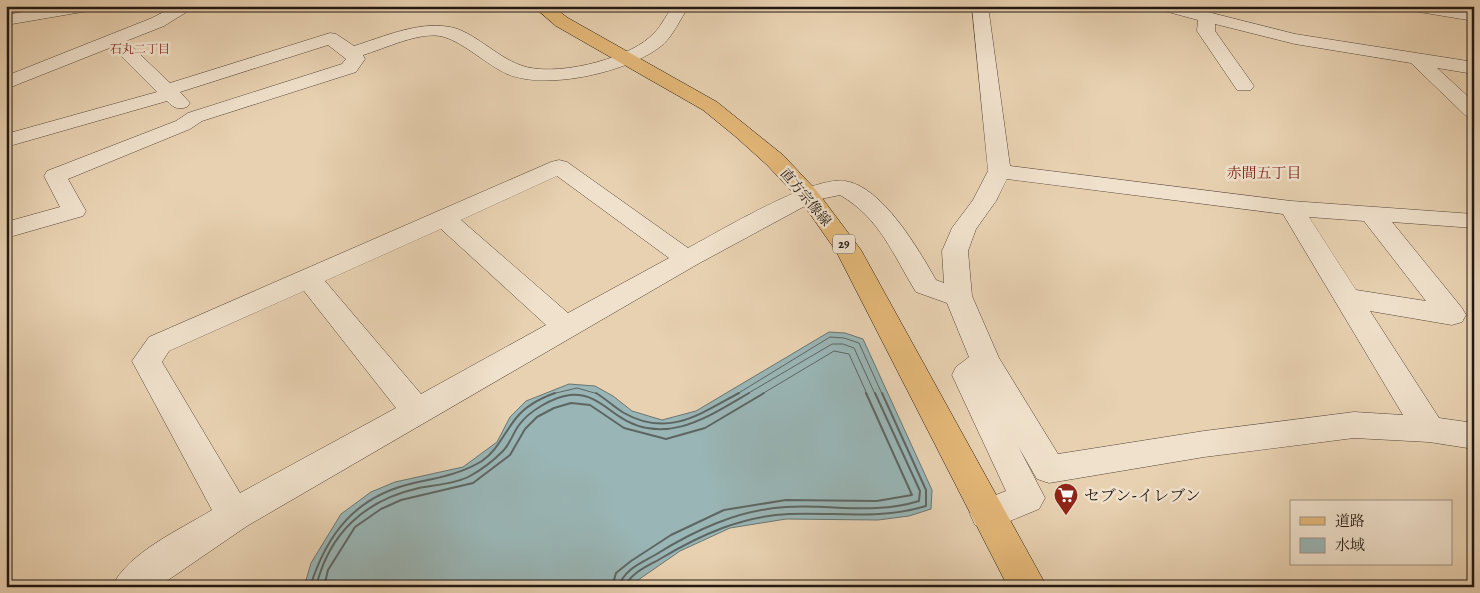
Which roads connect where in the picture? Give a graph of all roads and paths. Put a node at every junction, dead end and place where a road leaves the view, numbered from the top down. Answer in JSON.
{"nodes":[{"id":1,"x":88,"y":6,"type":"edge"},
{"id":2,"x":188,"y":6,"type":"edge"},
{"id":3,"x":541,"y":6,"type":"edge"},
{"id":4,"x":681,"y":6,"type":"edge"},
{"id":5,"x":980,"y":6,"type":"edge"},
{"id":6,"x":1163,"y":6,"type":"edge"},
{"id":7,"x":1413,"y":6,"type":"edge"},
{"id":8,"x":1474,"y":16,"type":"edge"},
{"id":9,"x":1207,"y":18,"type":"junction"},
{"id":10,"x":6,"y":20,"type":"edge"},
{"id":11,"x":114,"y":39,"type":"junction"},
{"id":12,"x":351,"y":53,"type":"junction"},
{"id":13,"x":628,"y":58,"type":"junction"},
{"id":14,"x":1417,"y":59,"type":"junction"},
{"id":15,"x":1474,"y":68,"type":"edge"},
{"id":16,"x":6,"y":83,"type":"edge"},
{"id":17,"x":1244,"y":86,"type":"dead end"},
{"id":18,"x":169,"y":92,"type":"junction"},
{"id":19,"x":1474,"y":114,"type":"edge"},
{"id":20,"x":195,"y":118,"type":"junction"},
{"id":21,"x":6,"y":142,"type":"edge"},
{"id":22,"x":999,"y":171,"type":"junction"},
{"id":23,"x":808,"y":195,"type":"junction"},
{"id":24,"x":1291,"y":208,"type":"junction"},
{"id":25,"x":1372,"y":214,"type":"junction"},
{"id":26,"x":444,"y":218,"type":"junction"},
{"id":27,"x":1474,"y":222,"type":"edge"},
{"id":28,"x":6,"y":230,"type":"edge"},
{"id":29,"x":688,"y":259,"type":"junction"},
{"id":30,"x":308,"y":278,"type":"junction"},
{"id":31,"x":958,"y":296,"type":"junction"},
{"id":32,"x":1348,"y":298,"type":"junction"},
{"id":33,"x":567,"y":328,"type":"junction"},
{"id":34,"x":985,"y":360,"type":"junction"},
{"id":35,"x":417,"y":411,"type":"junction"},
{"id":36,"x":1429,"y":429,"type":"junction"},
{"id":37,"x":1474,"y":436,"type":"edge"},
{"id":38,"x":988,"y":514,"type":"junction"},
{"id":39,"x":234,"y":515,"type":"junction"},
{"id":40,"x":131,"y":587,"type":"edge"},
{"id":41,"x":1028,"y":587,"type":"edge"}],
"edges":[{"from":1,"to":10,"type":"street"},
{"from":2,"to":11,"type":"street"},
{"from":3,"to":13,"type":"main road","name":"直方宗像線","number":"29"},
{"from":4,"to":13,"type":"street"},
{"from":5,"to":22,"type":"street"},
{"from":6,"to":9,"type":"street"},
{"from":7,"to":8,"type":"street"},
{"from":9,"to":14,"type":"street"},
{"from":9,"to":17,"type":"street"},
{"from":11,"to":16,"type":"street"},
{"from":11,"to":18,"type":"street"},
{"from":12,"to":13,"type":"street"},
{"from":12,"to":18,"type":"street"},
{"from":12,"to":20,"type":"street"},
{"from":13,"to":23,"type":"main road","name":"直方宗像線","number":"29"},
{"from":14,"to":15,"type":"street"},
{"from":14,"to":19,"type":"street"},
{"from":18,"to":20,"type":"street"},
{"from":18,"to":21,"type":"street"},
{"from":20,"to":28,"type":"street"},
{"from":22,"to":24,"type":"street"},
{"from":22,"to":31,"type":"street"},
{"from":23,"to":29,"type":"street"},
{"from":23,"to":31,"type":"street"},
{"from":23,"to":38,"type":"main road","name":"直方宗像線","number":"29"},
{"from":24,"to":25,"type":"street"},
{"from":24,"to":32,"type":"street"},
{"from":25,"to":27,"type":"street"},
{"from":25,"to":32,"type":"street"},
{"from":26,"to":29,"type":"street"},
{"from":26,"to":30,"type":"street"},
{"from":26,"to":33,"type":"street"},
{"from":29,"to":33,"type":"street"},
{"from":30,"to":35,"type":"street"},
{"from":30,"to":39,"type":"street"},
{"from":31,"to":34,"type":"street"},
{"from":32,"to":36,"type":"street"},
{"from":33,"to":35,"type":"street"},
{"from":34,"to":36,"type":"street"},
{"from":34,"to":38,"type":"street"},
{"from":35,"to":39,"type":"street"},
{"from":36,"to":37,"type":"street"},
{"from":38,"to":41,"type":"main road","name":"直方宗像線","number":"29"},
{"from":39,"to":40,"type":"street"}]}
